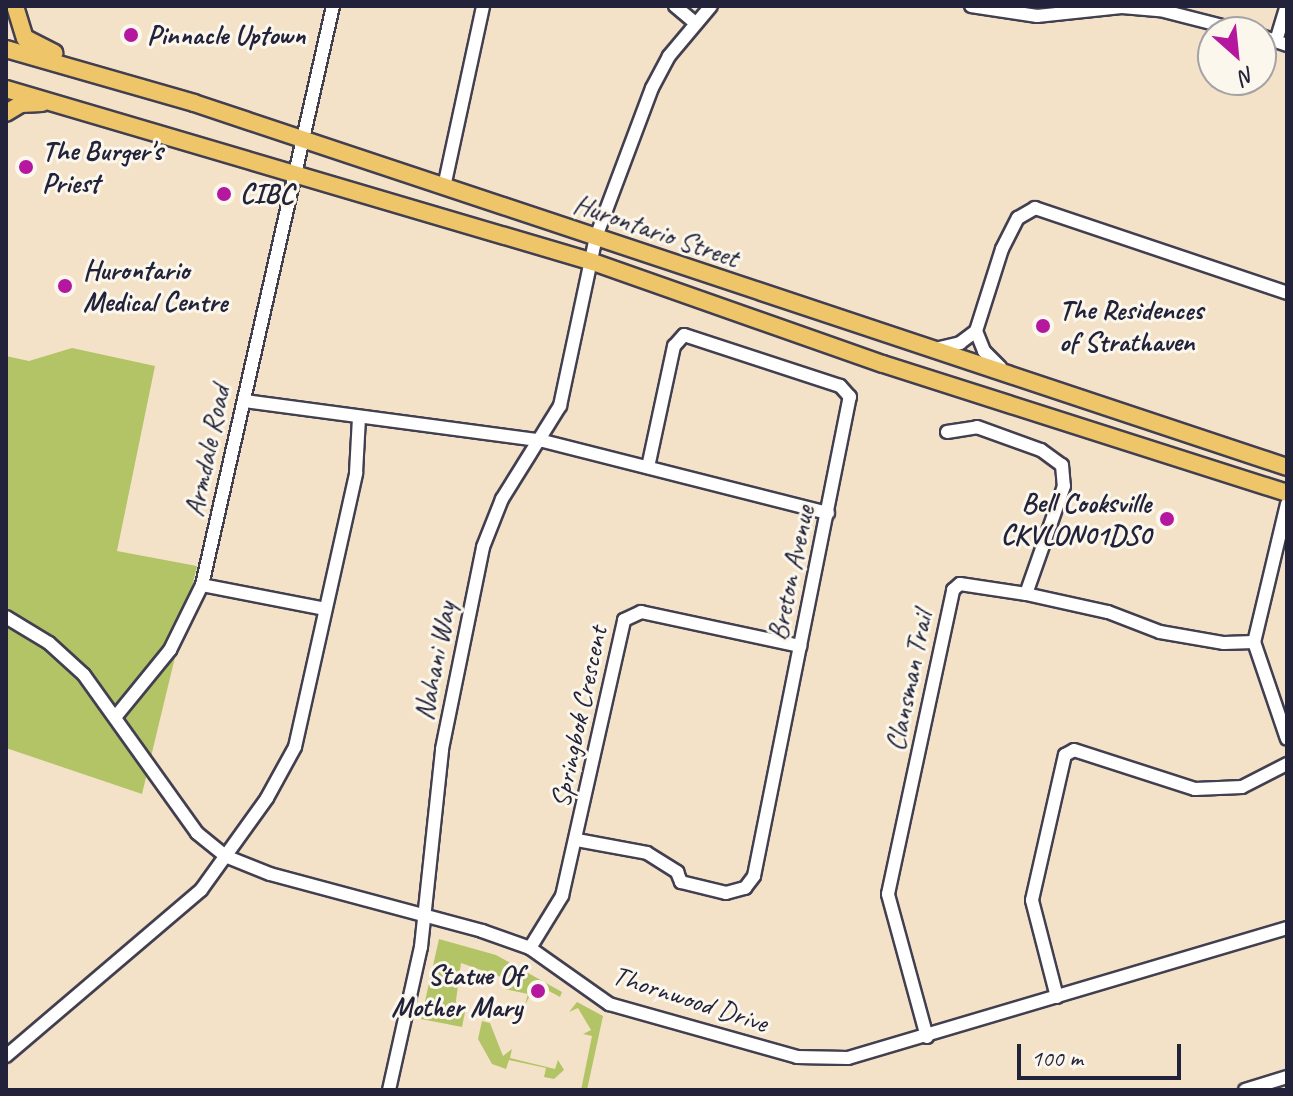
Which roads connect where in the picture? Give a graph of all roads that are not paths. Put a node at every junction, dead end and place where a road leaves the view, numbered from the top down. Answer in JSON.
{"nodes":[{"id":1,"x":13,"y":6,"type":"edge"},
{"id":2,"x":333,"y":6,"type":"edge"},
{"id":3,"x":483,"y":6,"type":"edge"},
{"id":4,"x":675,"y":6,"type":"edge"},
{"id":5,"x":711,"y":6,"type":"edge"},
{"id":6,"x":971,"y":6,"type":"edge"},
{"id":7,"x":1287,"y":6,"type":"edge"},
{"id":8,"x":1160,"y":8,"type":"edge"},
{"id":9,"x":1197,"y":18,"type":"edge"},
{"id":10,"x":695,"y":23,"type":"junction"},
{"id":11,"x":6,"y":28,"type":"edge"},
{"id":12,"x":1282,"y":43,"type":"edge"},
{"id":13,"x":6,"y":49,"type":"edge"},
{"id":14,"x":73,"y":69,"type":"junction"},
{"id":15,"x":6,"y":89,"type":"edge"},
{"id":16,"x":74,"y":109,"type":"junction"},
{"id":17,"x":6,"y":113,"type":"edge"},
{"id":18,"x":303,"y":140,"type":"junction"},
{"id":19,"x":296,"y":175,"type":"junction"},
{"id":20,"x":444,"y":187,"type":"junction"},
{"id":21,"x":596,"y":237,"type":"junction"},
{"id":22,"x":593,"y":262,"type":"junction"},
{"id":23,"x":1287,"y":293,"type":"edge"},
{"id":24,"x":976,"y":331,"type":"junction"},
{"id":25,"x":933,"y":349,"type":"junction"},
{"id":26,"x":1010,"y":373,"type":"junction"},
{"id":27,"x":245,"y":401,"type":"junction"},
{"id":28,"x":359,"y":418,"type":"junction"},
{"id":29,"x":947,"y":432,"type":"dead end"},
{"id":30,"x":543,"y":441,"type":"junction"},
{"id":31,"x":648,"y":467,"type":"junction"},
{"id":32,"x":1287,"y":467,"type":"edge"},
{"id":33,"x":1287,"y":493,"type":"edge"},
{"id":34,"x":1287,"y":504,"type":"edge"},
{"id":35,"x":828,"y":513,"type":"junction"},
{"id":36,"x":202,"y":585,"type":"junction"},
{"id":37,"x":1026,"y":594,"type":"junction"},
{"id":38,"x":325,"y":609,"type":"junction"},
{"id":39,"x":6,"y":617,"type":"edge"},
{"id":40,"x":1254,"y":642,"type":"junction"},
{"id":41,"x":800,"y":646,"type":"junction"},
{"id":42,"x":117,"y":715,"type":"junction"},
{"id":43,"x":1287,"y":739,"type":"edge"},
{"id":44,"x":1287,"y":764,"type":"edge"},
{"id":45,"x":577,"y":840,"type":"junction"},
{"id":46,"x":225,"y":856,"type":"junction"},
{"id":47,"x":426,"y":915,"type":"junction"},
{"id":48,"x":1287,"y":928,"type":"edge"},
{"id":49,"x":530,"y":948,"type":"junction"},
{"id":50,"x":1057,"y":997,"type":"junction"},
{"id":51,"x":927,"y":1037,"type":"junction"},
{"id":52,"x":6,"y":1056,"type":"edge"},
{"id":53,"x":1287,"y":1077,"type":"edge"},
{"id":54,"x":389,"y":1090,"type":"edge"},
{"id":55,"x":1245,"y":1090,"type":"edge"}],
"edges":[{"from":1,"to":11,"type":"main road"},
{"from":1,"to":14,"type":"main road"},
{"from":2,"to":18,"type":"street","name":"Armdale Road"},
{"from":3,"to":20,"type":"street"},
{"from":4,"to":10,"type":"street"},
{"from":5,"to":10,"type":"street","name":"Nahani Way"},
{"from":6,"to":8,"type":"street"},
{"from":7,"to":12,"type":"street"},
{"from":8,"to":9,"type":"street"},
{"from":10,"to":21,"type":"street","name":"Nahani Way"},
{"from":13,"to":14,"type":"main road","name":"Hurontario Street"},
{"from":14,"to":18,"type":"main road","name":"Hurontario Street"},
{"from":15,"to":16,"type":"main road","name":"Hurontario Street"},
{"from":16,"to":17,"type":"main road"},
{"from":16,"to":19,"type":"main road","name":"Hurontario Street"},
{"from":18,"to":19,"type":"street","name":"Armdale Road"},
{"from":18,"to":20,"type":"main road","name":"Hurontario Street"},
{"from":19,"to":22,"type":"main road","name":"Hurontario Street"},
{"from":19,"to":27,"type":"street","name":"Armdale Road"},
{"from":20,"to":21,"type":"main road","name":"Hurontario Street"},
{"from":21,"to":22,"type":"street","name":"Nahani Way"},
{"from":21,"to":25,"type":"main road","name":"Hurontario Street"},
{"from":22,"to":30,"type":"street","name":"Nahani Way"},
{"from":22,"to":33,"type":"main road","name":"Hurontario Street"},
{"from":23,"to":24,"type":"street"},
{"from":24,"to":25,"type":"street"},
{"from":24,"to":26,"type":"street"},
{"from":25,"to":26,"type":"main road","name":"Hurontario Street"},
{"from":26,"to":32,"type":"main road","name":"Hurontario Street"},
{"from":27,"to":28,"type":"street"},
{"from":27,"to":36,"type":"street","name":"Armdale Road"},
{"from":28,"to":30,"type":"street"},
{"from":28,"to":38,"type":"street"},
{"from":29,"to":37,"type":"street"},
{"from":30,"to":31,"type":"street"},
{"from":30,"to":47,"type":"street","name":"Nahani Way"},
{"from":31,"to":35,"type":"street"},
{"from":31,"to":35,"type":"street","name":"Breton Avenue"},
{"from":34,"to":40,"type":"street"},
{"from":35,"to":41,"type":"street","name":"Breton Avenue"},
{"from":36,"to":38,"type":"street"},
{"from":36,"to":42,"type":"street","name":"Armdale Road"},
{"from":37,"to":40,"type":"street","name":"Clansman Trail"},
{"from":37,"to":51,"type":"street","name":"Clansman Trail"},
{"from":38,"to":46,"type":"street"},
{"from":39,"to":42,"type":"street","name":"Thornwood Drive"},
{"from":40,"to":43,"type":"street"},
{"from":41,"to":45,"type":"street","name":"Springbok Crescent"},
{"from":41,"to":45,"type":"street","name":"Breton Avenue"},
{"from":42,"to":46,"type":"street","name":"Thornwood Drive"},
{"from":44,"to":50,"type":"street"},
{"from":45,"to":49,"type":"street","name":"Springbok Crescent"},
{"from":46,"to":47,"type":"street","name":"Thornwood Drive"},
{"from":46,"to":52,"type":"street"},
{"from":47,"to":49,"type":"street","name":"Thornwood Drive"},
{"from":47,"to":54,"type":"street","name":"Nahani Way"},
{"from":48,"to":50,"type":"street","name":"Thornwood Drive"},
{"from":49,"to":51,"type":"street","name":"Thornwood Drive"},
{"from":50,"to":51,"type":"street","name":"Thornwood Drive"},
{"from":53,"to":55,"type":"street"}]}
